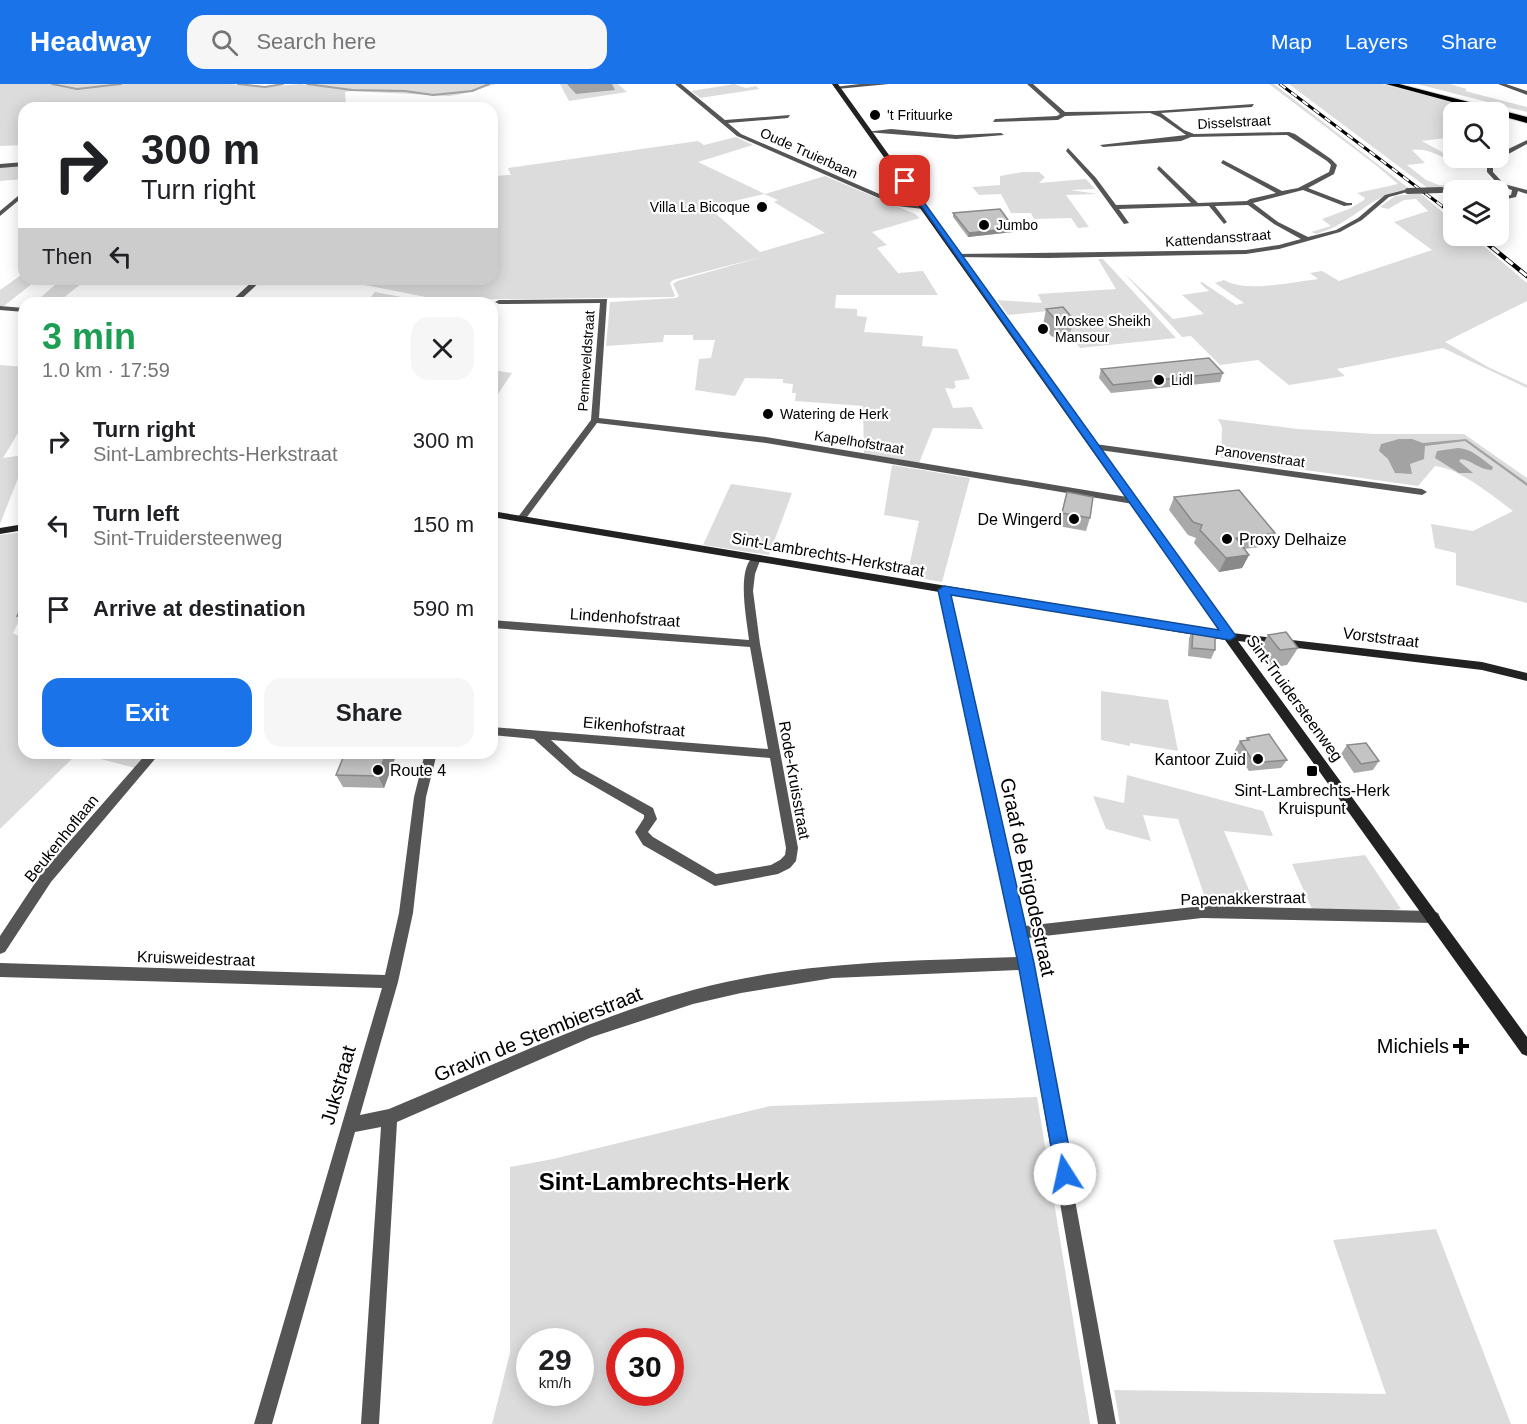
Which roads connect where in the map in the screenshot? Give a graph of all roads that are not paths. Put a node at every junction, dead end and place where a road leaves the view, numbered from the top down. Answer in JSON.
{"nodes":[{"id":1,"x":678,"y":84,"type":"edge"},
{"id":2,"x":886,"y":84,"type":"edge"},
{"id":3,"x":1030,"y":84,"type":"edge"},
{"id":4,"x":1390,"y":84,"type":"edge"},
{"id":5,"x":1409,"y":84,"type":"edge"},
{"id":6,"x":1502,"y":84,"type":"edge"},
{"id":7,"x":836,"y":86,"type":"edge"},
{"id":8,"x":1527,"y":93,"type":"edge"},
{"id":9,"x":1252,"y":105,"type":"dead end"},
{"id":10,"x":1156,"y":112,"type":"junction"},
{"id":11,"x":1064,"y":114,"type":"junction"},
{"id":12,"x":1527,"y":115,"type":"edge"},
{"id":13,"x":788,"y":116,"type":"dead end"},
{"id":14,"x":1527,"y":120,"type":"edge"},
{"id":15,"x":995,"y":121,"type":"dead end"},
{"id":16,"x":723,"y":122,"type":"junction"},
{"id":17,"x":869,"y":132,"type":"junction"},
{"id":18,"x":1001,"y":135,"type":"dead end"},
{"id":19,"x":1189,"y":136,"type":"junction"},
{"id":20,"x":1527,"y":142,"type":"edge"},
{"id":21,"x":1103,"y":145,"type":"dead end"},
{"id":22,"x":1068,"y":150,"type":"dead end"},
{"id":23,"x":1509,"y":151,"type":"edge"},
{"id":24,"x":1224,"y":161,"type":"dead end"},
{"id":25,"x":18,"y":164,"type":"edge"},
{"id":26,"x":0,"y":166,"type":"edge"},
{"id":27,"x":1167,"y":167,"type":"dead end"},
{"id":28,"x":1159,"y":168,"type":"junction"},
{"id":29,"x":1151,"y":169,"type":"dead end"},
{"id":30,"x":1303,"y":188,"type":"junction"},
{"id":31,"x":1509,"y":188,"type":"edge"},
{"id":32,"x":1443,"y":190,"type":"edge"},
{"id":33,"x":1515,"y":190,"type":"junction"},
{"id":34,"x":1527,"y":192,"type":"edge"},
{"id":35,"x":1283,"y":194,"type":"junction"},
{"id":36,"x":1509,"y":197,"type":"edge"},
{"id":37,"x":18,"y":198,"type":"edge"},
{"id":38,"x":1249,"y":203,"type":"junction"},
{"id":39,"x":1196,"y":204,"type":"junction"},
{"id":40,"x":1350,"y":204,"type":"dead end"},
{"id":41,"x":1211,"y":205,"type":"junction"},
{"id":42,"x":923,"y":207,"type":"junction"},
{"id":43,"x":1115,"y":207,"type":"junction"},
{"id":44,"x":0,"y":214,"type":"edge"},
{"id":45,"x":1224,"y":222,"type":"dead end"},
{"id":46,"x":1126,"y":223,"type":"dead end"},
{"id":47,"x":1308,"y":240,"type":"junction"},
{"id":48,"x":957,"y":256,"type":"junction"},
{"id":49,"x":252,"y":285,"type":"edge"},
{"id":50,"x":239,"y":297,"type":"edge"},
{"id":51,"x":499,"y":302,"type":"dead end"},
{"id":52,"x":0,"y":308,"type":"edge"},
{"id":53,"x":18,"y":310,"type":"edge"},
{"id":54,"x":595,"y":420,"type":"junction"},
{"id":55,"x":1095,"y":447,"type":"junction"},
{"id":56,"x":1422,"y":492,"type":"dead end"},
{"id":57,"x":1133,"y":501,"type":"junction"},
{"id":58,"x":498,"y":515,"type":"edge"},
{"id":59,"x":521,"y":519,"type":"junction"},
{"id":60,"x":18,"y":528,"type":"edge"},
{"id":61,"x":0,"y":531,"type":"edge"},
{"id":62,"x":756,"y":558,"type":"junction"},
{"id":63,"x":944,"y":590,"type":"junction"},
{"id":64,"x":498,"y":624,"type":"edge"},
{"id":65,"x":1230,"y":636,"type":"junction"},
{"id":66,"x":755,"y":644,"type":"junction"},
{"id":67,"x":1527,"y":677,"type":"edge"},
{"id":68,"x":498,"y":731,"type":"edge"},
{"id":69,"x":536,"y":734,"type":"junction"},
{"id":70,"x":774,"y":754,"type":"junction"},
{"id":71,"x":149,"y":759,"type":"edge"},
{"id":72,"x":430,"y":759,"type":"edge"},
{"id":73,"x":1433,"y":916,"type":"junction"},
{"id":74,"x":1020,"y":933,"type":"junction"},
{"id":75,"x":0,"y":948,"type":"edge"},
{"id":76,"x":1026,"y":963,"type":"junction"},
{"id":77,"x":0,"y":970,"type":"edge"},
{"id":78,"x":391,"y":982,"type":"junction"},
{"id":79,"x":1527,"y":1049,"type":"edge"},
{"id":80,"x":389,"y":1117,"type":"junction"},
{"id":81,"x":348,"y":1126,"type":"junction"},
{"id":82,"x":263,"y":1424,"type":"edge"},
{"id":83,"x":370,"y":1424,"type":"edge"},
{"id":84,"x":1107,"y":1424,"type":"edge"}],
"edges":[{"from":1,"to":16,"type":"street","name":"Oude Truierbaan"},
{"from":2,"to":7,"type":"street"},
{"from":3,"to":11,"type":"street"},
{"from":4,"to":14,"type":"highway"},
{"from":5,"to":12,"type":"highway"},
{"from":6,"to":8,"type":"street"},
{"from":7,"to":17,"type":"main road","name":"Sint-Truidersteenweg"},
{"from":9,"to":10,"type":"street"},
{"from":10,"to":11,"type":"street"},
{"from":10,"to":19,"type":"street","name":"Disselstraat"},
{"from":11,"to":15,"type":"street"},
{"from":13,"to":16,"type":"street","name":"Oude Truierbaan"},
{"from":16,"to":42,"type":"street","name":"Oude Truierbaan"},
{"from":17,"to":18,"type":"street"},
{"from":17,"to":42,"type":"main road","name":"Sint-Truidersteenweg"},
{"from":19,"to":21,"type":"street"},
{"from":19,"to":30,"type":"street","name":"Disselstraat"},
{"from":20,"to":23,"type":"street"},
{"from":22,"to":43,"type":"street"},
{"from":24,"to":35,"type":"street"},
{"from":25,"to":26,"type":"street"},
{"from":27,"to":28,"type":"street"},
{"from":28,"to":29,"type":"street"},
{"from":28,"to":39,"type":"street"},
{"from":30,"to":35,"type":"street","name":"Disselstraat"},
{"from":30,"to":40,"type":"street"},
{"from":31,"to":33,"type":"street"},
{"from":32,"to":47,"type":"street","name":"Kattendansstraat","bridge":true},
{"from":33,"to":34,"type":"street"},
{"from":33,"to":36,"type":"street"},
{"from":35,"to":38,"type":"street","name":"Disselstraat"},
{"from":37,"to":44,"type":"street"},
{"from":38,"to":41,"type":"street","name":"Disselstraat"},
{"from":38,"to":47,"type":"street"},
{"from":39,"to":41,"type":"street","name":"Disselstraat"},
{"from":39,"to":43,"type":"street","name":"Disselstraat"},
{"from":41,"to":45,"type":"street"},
{"from":42,"to":48,"type":"main road","name":"Sint-Truidersteenweg"},
{"from":43,"to":46,"type":"street"},
{"from":47,"to":48,"type":"street","name":"Kattendansstraat"},
{"from":48,"to":55,"type":"main road","name":"Sint-Truidersteenweg"},
{"from":49,"to":50,"type":"street"},
{"from":51,"to":54,"type":"street","name":"Penneveldstraat"},
{"from":52,"to":53,"type":"street"},
{"from":54,"to":57,"type":"street","name":"Kapelhofstraat"},
{"from":54,"to":59,"type":"street"},
{"from":55,"to":56,"type":"street","name":"Panovenstraat"},
{"from":55,"to":57,"type":"main road","name":"Sint-Truidersteenweg"},
{"from":57,"to":65,"type":"main road","name":"Sint-Truidersteenweg"},
{"from":58,"to":59,"type":"main road","name":"Sint-Lambrechts-Herkstraat"},
{"from":59,"to":62,"type":"main road","name":"Sint-Lambrechts-Herkstraat"},
{"from":60,"to":61,"type":"main road"},
{"from":62,"to":63,"type":"main road","name":"Sint-Lambrechts-Herkstraat"},
{"from":62,"to":66,"type":"street","name":"Rode-Kruisstraat"},
{"from":63,"to":65,"type":"main road","name":"Sint-Lambrechts-Herkstraat"},
{"from":63,"to":74,"type":"street","name":"Graaf de Brigodestraat"},
{"from":64,"to":66,"type":"street","name":"Lindenhofstraat"},
{"from":65,"to":67,"type":"main road","name":"Vorststraat"},
{"from":65,"to":73,"type":"main road","name":"Sint-Truidersteenweg"},
{"from":66,"to":70,"type":"street","name":"Rode-Kruisstraat"},
{"from":68,"to":69,"type":"street","name":"Eikenhofstraat"},
{"from":69,"to":70,"type":"street","name":"Eikenhofstraat"},
{"from":69,"to":70,"type":"street","name":"Rode-Kruisstraat"},
{"from":71,"to":75,"type":"street","name":"Beukenhoflaan"},
{"from":72,"to":78,"type":"street","name":"Jukstraat"},
{"from":73,"to":74,"type":"street","name":"Papenakkerstraat"},
{"from":73,"to":79,"type":"main road","name":"Sint-Truidersteenweg"},
{"from":74,"to":76,"type":"street","name":"Graaf de Brigodestraat"},
{"from":76,"to":80,"type":"street","name":"Gravin de Stembierstraat"},
{"from":76,"to":84,"type":"street","name":"Graaf de Brigodestraat"},
{"from":77,"to":78,"type":"street","name":"Kruisweidestraat"},
{"from":78,"to":81,"type":"street","name":"Jukstraat"},
{"from":80,"to":81,"type":"street","name":"Gravin de Stembierstraat"},
{"from":80,"to":83,"type":"street"},
{"from":81,"to":82,"type":"street","name":"Jukstraat"}]}
